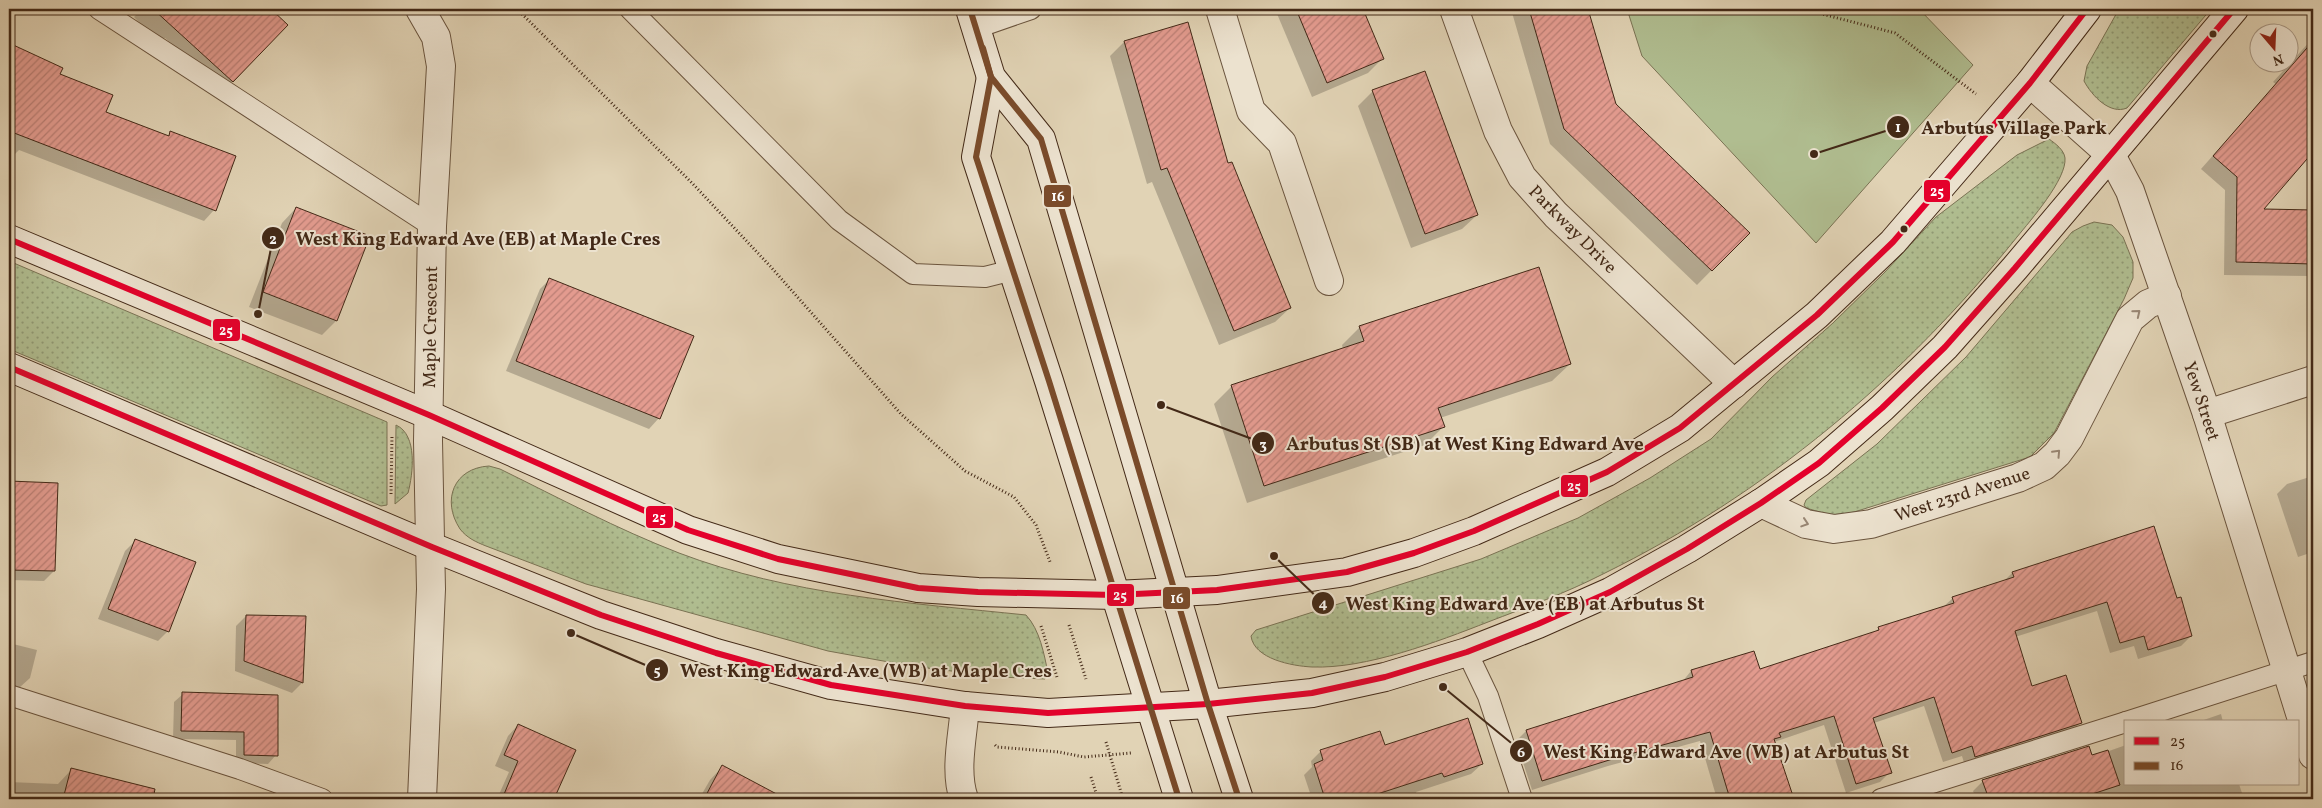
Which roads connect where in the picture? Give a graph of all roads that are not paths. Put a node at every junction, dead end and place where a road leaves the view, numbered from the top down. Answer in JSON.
{"nodes":[{"id":1,"x":99,"y":9,"type":"edge"},
{"id":2,"x":420,"y":9,"type":"edge"},
{"id":3,"x":630,"y":9,"type":"edge"},
{"id":4,"x":1031,"y":9,"type":"edge"},
{"id":5,"x":1220,"y":9,"type":"edge"},
{"id":6,"x":1454,"y":9,"type":"edge"},
{"id":7,"x":2087,"y":9,"type":"edge"},
{"id":8,"x":2234,"y":9,"type":"edge"},
{"id":9,"x":973,"y":18,"type":"edge"},
{"id":10,"x":991,"y":76,"type":"junction"},
{"id":11,"x":2030,"y":83,"type":"junction"},
{"id":12,"x":2111,"y":155,"type":"junction"},
{"id":13,"x":432,"y":226,"type":"junction"},
{"id":14,"x":9,"y":239,"type":"edge"},
{"id":15,"x":1013,"y":270,"type":"junction"},
{"id":16,"x":1328,"y":281,"type":"dead end"},
{"id":17,"x":2167,"y":296,"type":"junction"},
{"id":18,"x":9,"y":367,"type":"edge"},
{"id":19,"x":2313,"y":380,"type":"edge"},
{"id":20,"x":1734,"y":384,"type":"junction"},
{"id":21,"x":2207,"y":414,"type":"junction"},
{"id":22,"x":429,"y":415,"type":"junction"},
{"id":23,"x":1761,"y":503,"type":"junction"},
{"id":24,"x":432,"y":547,"type":"junction"},
{"id":25,"x":1175,"y":593,"type":"junction"},
{"id":26,"x":1115,"y":595,"type":"junction"},
{"id":27,"x":1467,"y":652,"type":"junction"},
{"id":28,"x":2313,"y":662,"type":"edge"},
{"id":29,"x":2287,"y":670,"type":"junction"},
{"id":30,"x":9,"y":695,"type":"edge"},
{"id":31,"x":1208,"y":704,"type":"junction"},
{"id":32,"x":966,"y":706,"type":"junction"},
{"id":33,"x":1150,"y":708,"type":"junction"},
{"id":34,"x":2132,"y":720,"type":"edge"},
{"id":35,"x":2124,"y":723,"type":"edge"},
{"id":36,"x":2313,"y":755,"type":"edge"},
{"id":37,"x":322,"y":799,"type":"edge"},
{"id":38,"x":422,"y":799,"type":"edge"},
{"id":39,"x":964,"y":799,"type":"edge"},
{"id":40,"x":1179,"y":799,"type":"edge"},
{"id":41,"x":1239,"y":799,"type":"edge"},
{"id":42,"x":1522,"y":799,"type":"edge"},
{"id":43,"x":1880,"y":799,"type":"edge"}],
"edges":[{"from":1,"to":13,"type":"lane"},
{"from":2,"to":13,"type":"main road","name":"Maple Crescent"},
{"from":3,"to":15,"type":"lane"},
{"from":4,"to":9,"type":"lane"},
{"from":5,"to":16,"type":"main road"},
{"from":6,"to":20,"type":"main road","name":"Parkway Drive"},
{"from":7,"to":11,"type":"main road"},
{"from":8,"to":12,"type":"main road"},
{"from":9,"to":10,"type":"main road"},
{"from":10,"to":15,"type":"main road"},
{"from":10,"to":25,"type":"main road"},
{"from":11,"to":12,"type":"main road","name":"Yew Street"},
{"from":11,"to":20,"type":"main road"},
{"from":12,"to":17,"type":"main road","name":"Yew Street"},
{"from":12,"to":23,"type":"main road"},
{"from":13,"to":22,"type":"main road","name":"Maple Crescent"},
{"from":14,"to":22,"type":"main road"},
{"from":15,"to":26,"type":"main road"},
{"from":17,"to":21,"type":"main road","name":"Yew Street"},
{"from":23,"to":17,"type":"main road","name":"West 23rd Avenue","one_way":true},
{"from":18,"to":24,"type":"main road"},
{"from":19,"to":21,"type":"main road"},
{"from":20,"to":25,"type":"main road"},
{"from":21,"to":29,"type":"main road","name":"Yew Street"},
{"from":22,"to":24,"type":"main road","name":"Maple Crescent"},
{"from":22,"to":26,"type":"main road"},
{"from":23,"to":27,"type":"main road"},
{"from":24,"to":32,"type":"main road"},
{"from":24,"to":38,"type":"main road","name":"Maple Crescent"},
{"from":25,"to":26,"type":"main road"},
{"from":25,"to":31,"type":"main road"},
{"from":26,"to":33,"type":"main road"},
{"from":27,"to":31,"type":"main road"},
{"from":27,"to":42,"type":"lane"},
{"from":28,"to":29,"type":"lane"},
{"from":29,"to":34,"type":"lane"},
{"from":29,"to":36,"type":"main road","name":"Yew Street"},
{"from":30,"to":37,"type":"lane"},
{"from":31,"to":33,"type":"main road"},
{"from":31,"to":41,"type":"main road"},
{"from":32,"to":33,"type":"main road"},
{"from":32,"to":39,"type":"main road"},
{"from":33,"to":40,"type":"main road"},
{"from":35,"to":43,"type":"lane"}]}
